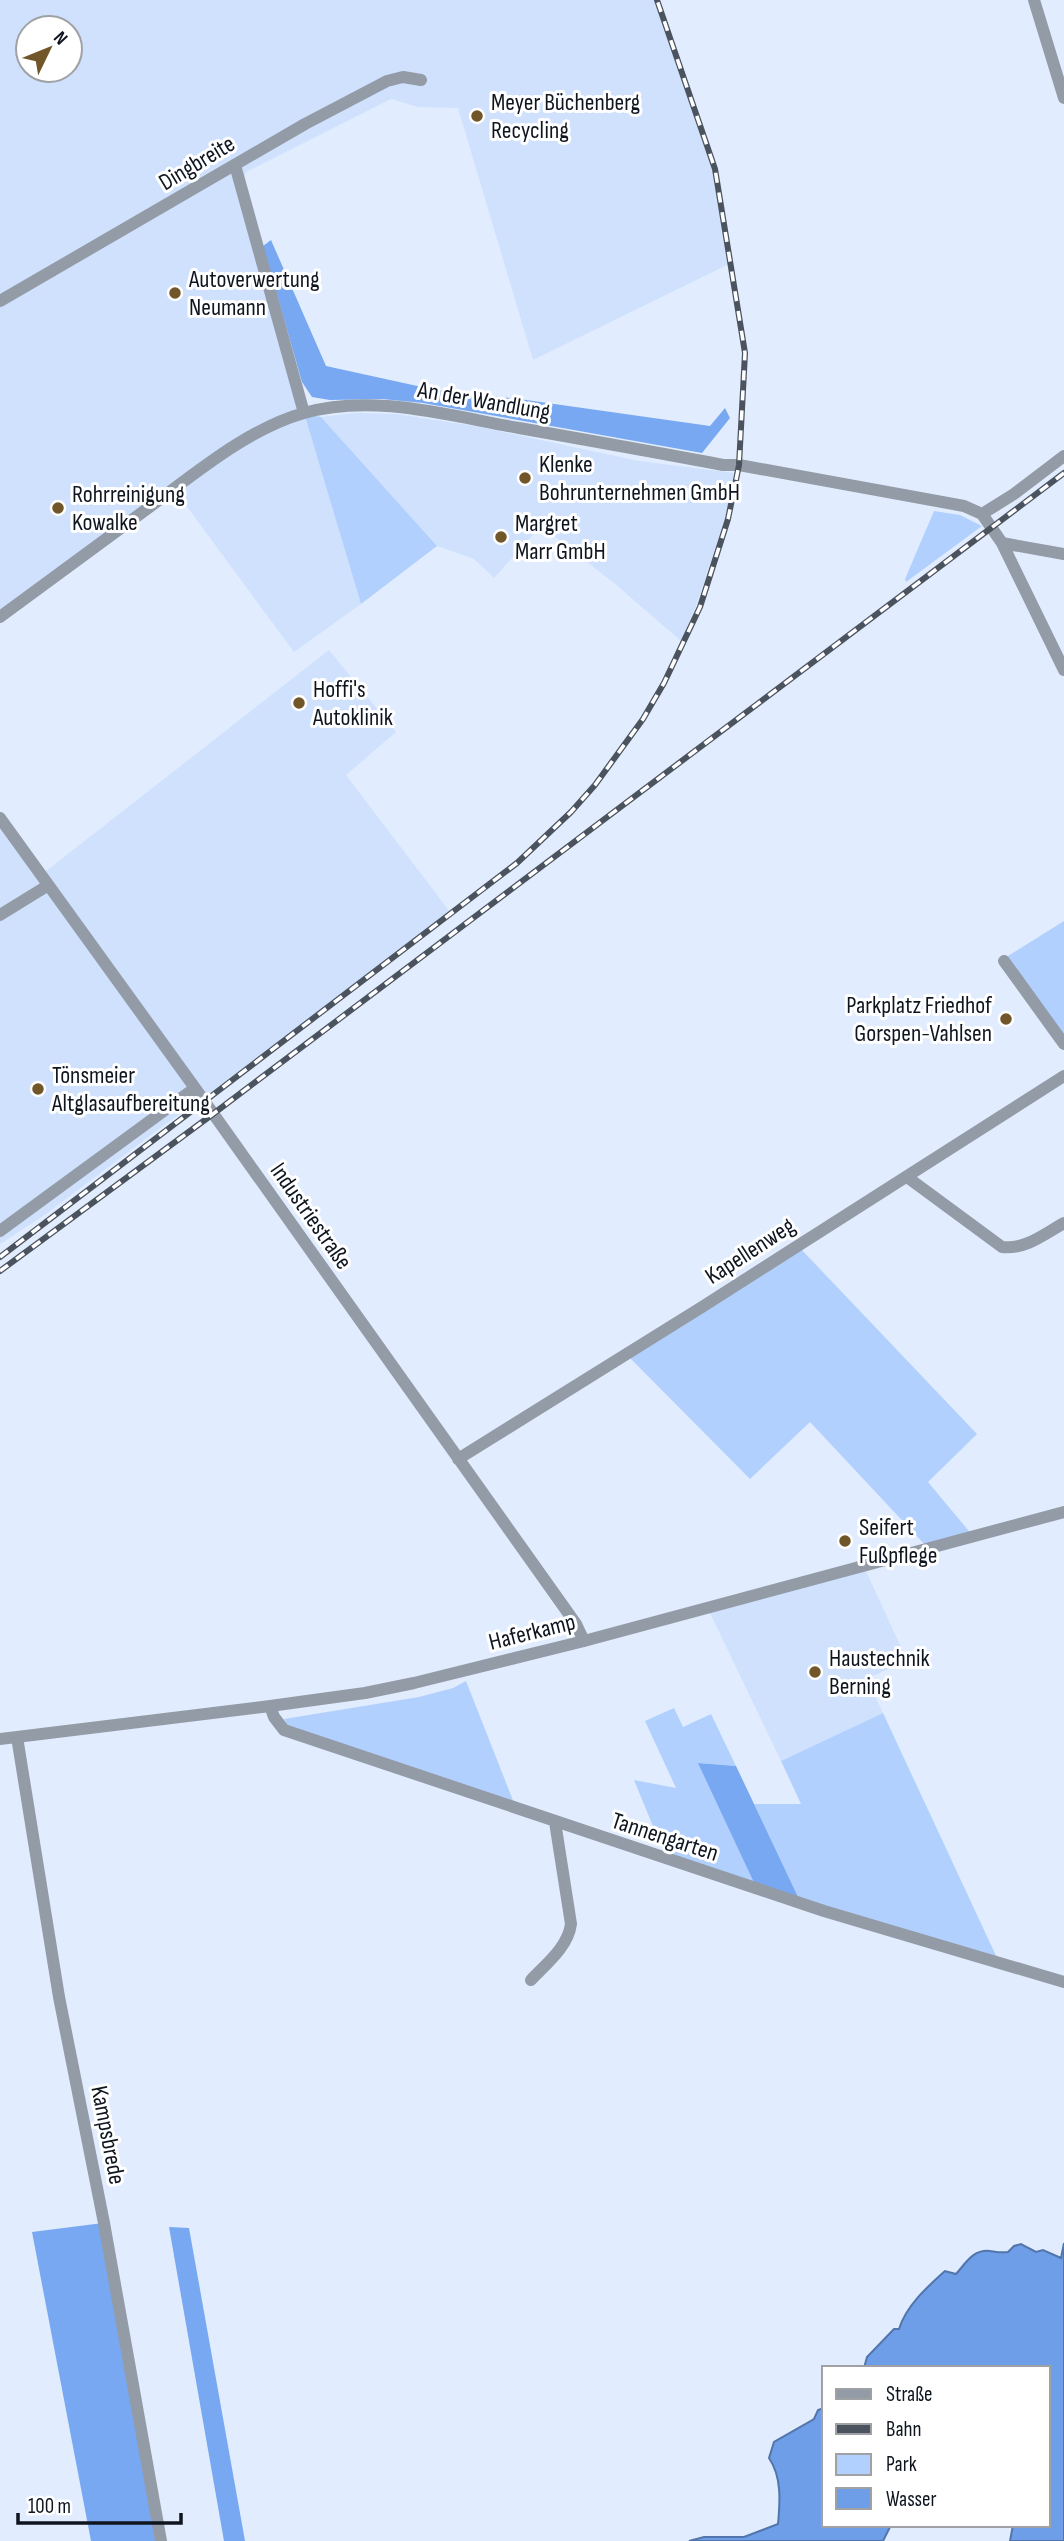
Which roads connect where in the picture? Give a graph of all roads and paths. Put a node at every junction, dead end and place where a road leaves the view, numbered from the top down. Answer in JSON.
{"nodes":[{"id":1,"x":1034,"y":0,"type":"edge"},
{"id":2,"x":421,"y":80,"type":"dead end"},
{"id":3,"x":1064,"y":98,"type":"edge"},
{"id":4,"x":235,"y":165,"type":"junction"},
{"id":5,"x":0,"y":301,"type":"edge"},
{"id":6,"x":304,"y":413,"type":"junction"},
{"id":7,"x":1064,"y":456,"type":"edge"},
{"id":8,"x":982,"y":514,"type":"junction"},
{"id":9,"x":1002,"y":543,"type":"junction"},
{"id":10,"x":1064,"y":554,"type":"edge"},
{"id":11,"x":0,"y":617,"type":"edge"},
{"id":12,"x":1064,"y":670,"type":"edge"},
{"id":13,"x":0,"y":818,"type":"edge"},
{"id":14,"x":47,"y":886,"type":"junction"},
{"id":15,"x":0,"y":915,"type":"edge"},
{"id":16,"x":1004,"y":961,"type":"dead end"},
{"id":17,"x":1064,"y":1044,"type":"edge"},
{"id":18,"x":1064,"y":1076,"type":"edge"},
{"id":19,"x":195,"y":1088,"type":"junction"},
{"id":20,"x":907,"y":1177,"type":"junction"},
{"id":21,"x":1064,"y":1223,"type":"edge"},
{"id":22,"x":0,"y":1231,"type":"edge"},
{"id":23,"x":458,"y":1459,"type":"junction"},
{"id":24,"x":1064,"y":1512,"type":"edge"},
{"id":25,"x":584,"y":1641,"type":"junction"},
{"id":26,"x":270,"y":1706,"type":"junction"},
{"id":27,"x":17,"y":1737,"type":"junction"},
{"id":28,"x":0,"y":1739,"type":"edge"},
{"id":29,"x":555,"y":1822,"type":"junction"},
{"id":30,"x":531,"y":1980,"type":"dead end"},
{"id":31,"x":1064,"y":1982,"type":"edge"},
{"id":32,"x":160,"y":2541,"type":"edge"}],
"edges":[{"from":1,"to":3,"type":"street"},
{"from":2,"to":4,"type":"street","name":"Dingbreite"},
{"from":4,"to":5,"type":"street","name":"Dingbreite"},
{"from":4,"to":6,"type":"street"},
{"from":6,"to":8,"type":"street","name":"An der Wandlung"},
{"from":6,"to":11,"type":"street","name":"An der Wandlung"},
{"from":7,"to":8,"type":"street"},
{"from":8,"to":9,"type":"street"},
{"from":9,"to":10,"type":"street"},
{"from":9,"to":12,"type":"street"},
{"from":13,"to":14,"type":"street","name":"Industriestraße"},
{"from":14,"to":15,"type":"street"},
{"from":14,"to":19,"type":"street","name":"Industriestraße"},
{"from":16,"to":17,"type":"street"},
{"from":18,"to":20,"type":"street","name":"Kapellenweg"},
{"from":19,"to":22,"type":"street"},
{"from":19,"to":23,"type":"street","name":"Industriestraße"},
{"from":20,"to":21,"type":"street"},
{"from":20,"to":23,"type":"street","name":"Kapellenweg"},
{"from":23,"to":25,"type":"street","name":"Industriestraße"},
{"from":24,"to":25,"type":"street","name":"Haferkamp"},
{"from":25,"to":26,"type":"street","name":"Haferkamp"},
{"from":26,"to":27,"type":"street","name":"Haferkamp"},
{"from":26,"to":29,"type":"street","name":"Tannengarten"},
{"from":27,"to":28,"type":"street","name":"Haferkamp"},
{"from":27,"to":32,"type":"street","name":"Kampsbrede"},
{"from":29,"to":30,"type":"street"},
{"from":29,"to":31,"type":"street","name":"Tannengarten"}]}
